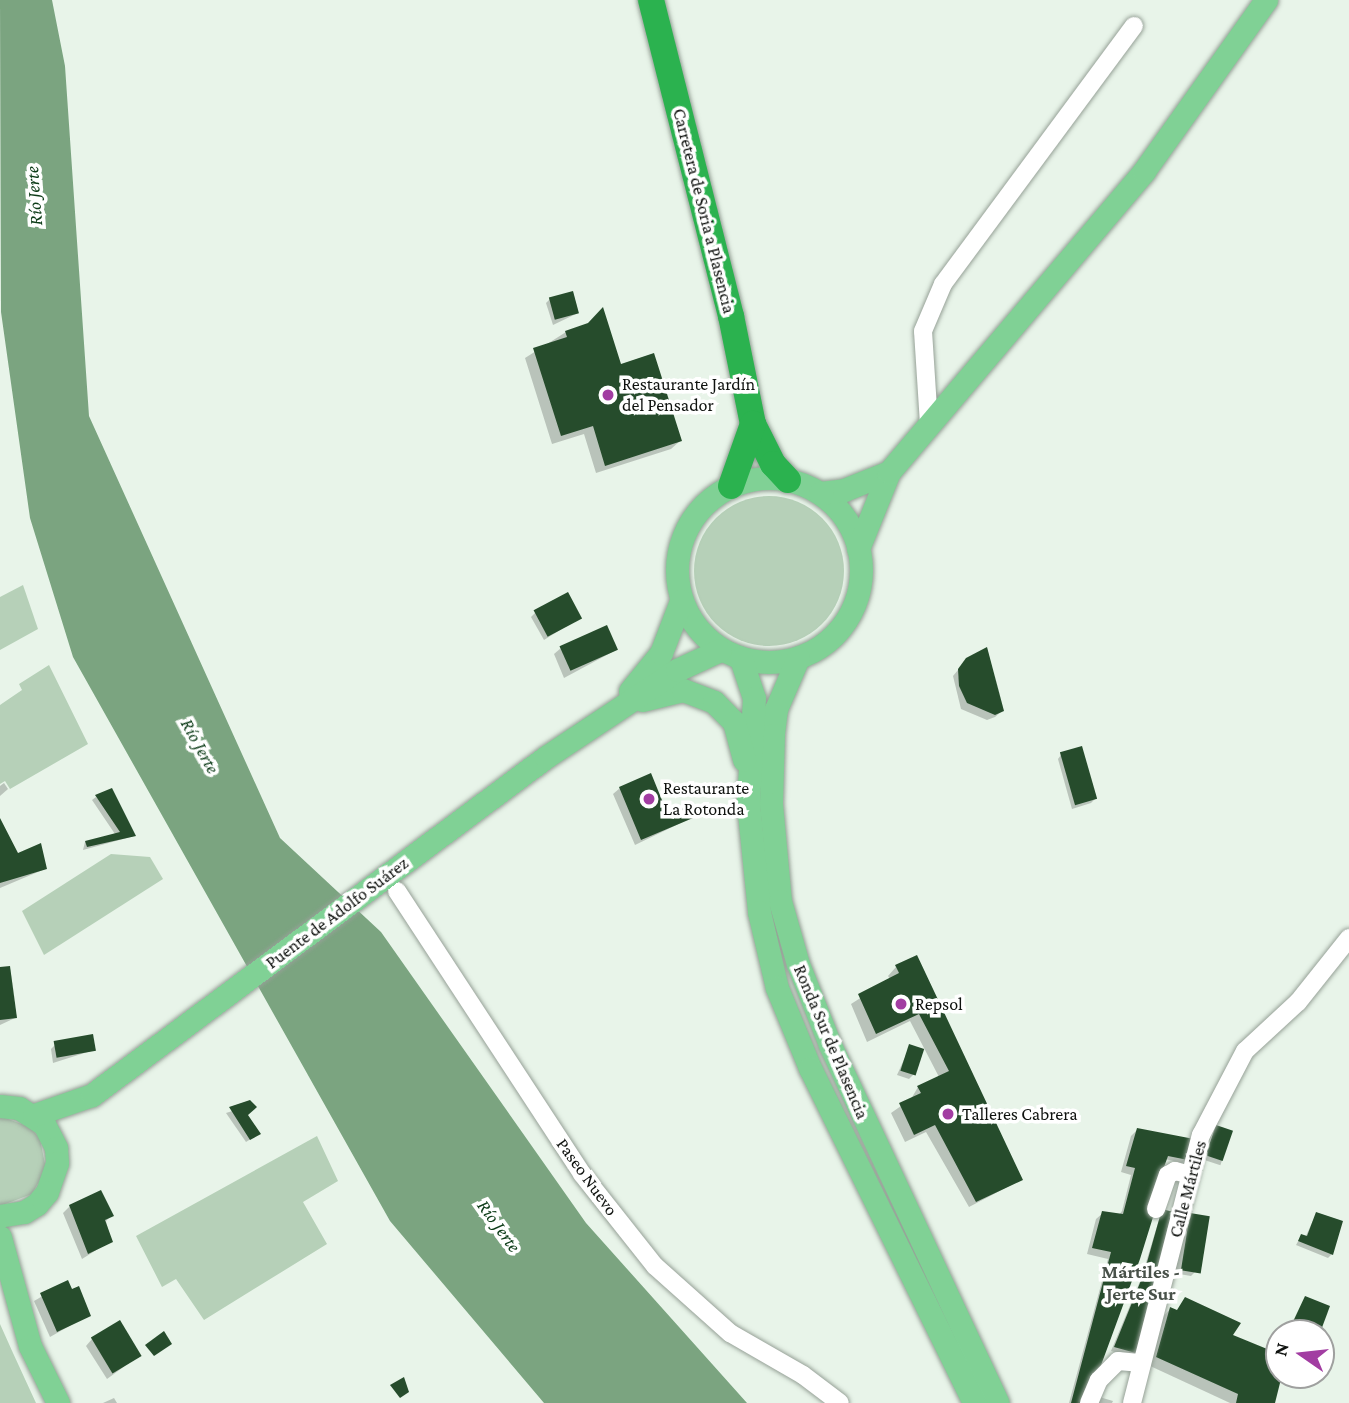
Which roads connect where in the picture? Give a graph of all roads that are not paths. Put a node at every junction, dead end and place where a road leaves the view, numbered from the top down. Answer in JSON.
{"nodes":[{"id":1,"x":651,"y":0,"type":"edge"},
{"id":2,"x":1266,"y":0,"type":"edge"},
{"id":3,"x":1134,"y":26,"type":"dead end"},
{"id":4,"x":753,"y":424,"type":"junction"},
{"id":5,"x":929,"y":424,"type":"junction"},
{"id":6,"x":889,"y":472,"type":"junction"},
{"id":7,"x":788,"y":480,"type":"junction"},
{"id":8,"x":730,"y":486,"type":"junction"},
{"id":9,"x":820,"y":493,"type":"junction"},
{"id":10,"x":858,"y":549,"type":"junction"},
{"id":11,"x":681,"y":601,"type":"junction"},
{"id":12,"x":720,"y":650,"type":"junction"},
{"id":13,"x":798,"y":658,"type":"junction"},
{"id":14,"x":741,"y":659,"type":"junction"},
{"id":15,"x":620,"y":709,"type":"junction"},
{"id":16,"x":584,"y":732,"type":"junction"},
{"id":17,"x":748,"y":803,"type":"junction"},
{"id":18,"x":397,"y":891,"type":"dead end"},
{"id":19,"x":1349,"y":938,"type":"edge"},
{"id":20,"x":94,"y":1094,"type":"junction"},
{"id":21,"x":0,"y":1106,"type":"edge"},
{"id":22,"x":34,"y":1115,"type":"junction"},
{"id":23,"x":56,"y":1148,"type":"junction"},
{"id":24,"x":1191,"y":1175,"type":"junction"},
{"id":25,"x":1156,"y":1209,"type":"dead end"},
{"id":26,"x":24,"y":1212,"type":"junction"},
{"id":27,"x":0,"y":1216,"type":"edge"},
{"id":28,"x":0,"y":1237,"type":"edge"},
{"id":29,"x":5,"y":1273,"type":"edge"},
{"id":30,"x":1142,"y":1363,"type":"junction"},
{"id":31,"x":1137,"y":1385,"type":"junction"},
{"id":32,"x":991,"y":1401,"type":"edge"},
{"id":33,"x":58,"y":1403,"type":"edge"},
{"id":34,"x":840,"y":1403,"type":"edge"},
{"id":35,"x":1089,"y":1403,"type":"edge"},
{"id":36,"x":1121,"y":1403,"type":"edge"},
{"id":37,"x":1132,"y":1403,"type":"edge"}],
"edges":[{"from":1,"to":4,"type":"highway","name":"Carretera de Soria a Plasencia"},
{"from":2,"to":5,"type":"main road"},
{"from":3,"to":5,"type":"street"},
{"from":4,"to":7,"type":"highway","name":"Carretera de Soria a Plasencia"},
{"from":4,"to":8,"type":"highway"},
{"from":5,"to":6,"type":"main road"},
{"from":6,"to":9,"type":"main road"},
{"from":6,"to":10,"type":"main road"},
{"from":7,"to":8,"type":"main road"},
{"from":7,"to":9,"type":"main road"},
{"from":8,"to":11,"type":"main road"},
{"from":9,"to":10,"type":"main road"},
{"from":10,"to":13,"type":"main road"},
{"from":11,"to":12,"type":"main road"},
{"from":11,"to":16,"type":"main road"},
{"from":12,"to":14,"type":"main road"},
{"from":12,"to":15,"type":"main road"},
{"from":13,"to":14,"type":"main road"},
{"from":13,"to":32,"type":"main road","name":"Ronda Sur de Plasencia"},
{"from":14,"to":17,"type":"main road","name":"Ronda Sur de Plasencia"},
{"from":15,"to":16,"type":"main road"},
{"from":15,"to":17,"type":"main road"},
{"from":16,"to":20,"type":"main road","name":"Puente de Adolfo Suárez"},
{"from":17,"to":32,"type":"main road","name":"Ronda Sur de Plasencia"},
{"from":18,"to":34,"type":"street","name":"Paseo Nuevo"},
{"from":19,"to":24,"type":"street","name":"Calle Mártiles"},
{"from":20,"to":22,"type":"main road"},
{"from":20,"to":23,"type":"main road"},
{"from":21,"to":22,"type":"main road"},
{"from":22,"to":23,"type":"main road"},
{"from":23,"to":26,"type":"main road"},
{"from":24,"to":25,"type":"street"},
{"from":24,"to":30,"type":"street","name":"Calle Mártiles"},
{"from":26,"to":27,"type":"main road"},
{"from":26,"to":29,"type":"main road"},
{"from":28,"to":29,"type":"main road"},
{"from":29,"to":33,"type":"main road"},
{"from":30,"to":31,"type":"street","name":"Calle Mártiles"},
{"from":30,"to":35,"type":"street"},
{"from":31,"to":36,"type":"street"},
{"from":31,"to":37,"type":"street","name":"Calle Mártiles"}]}
